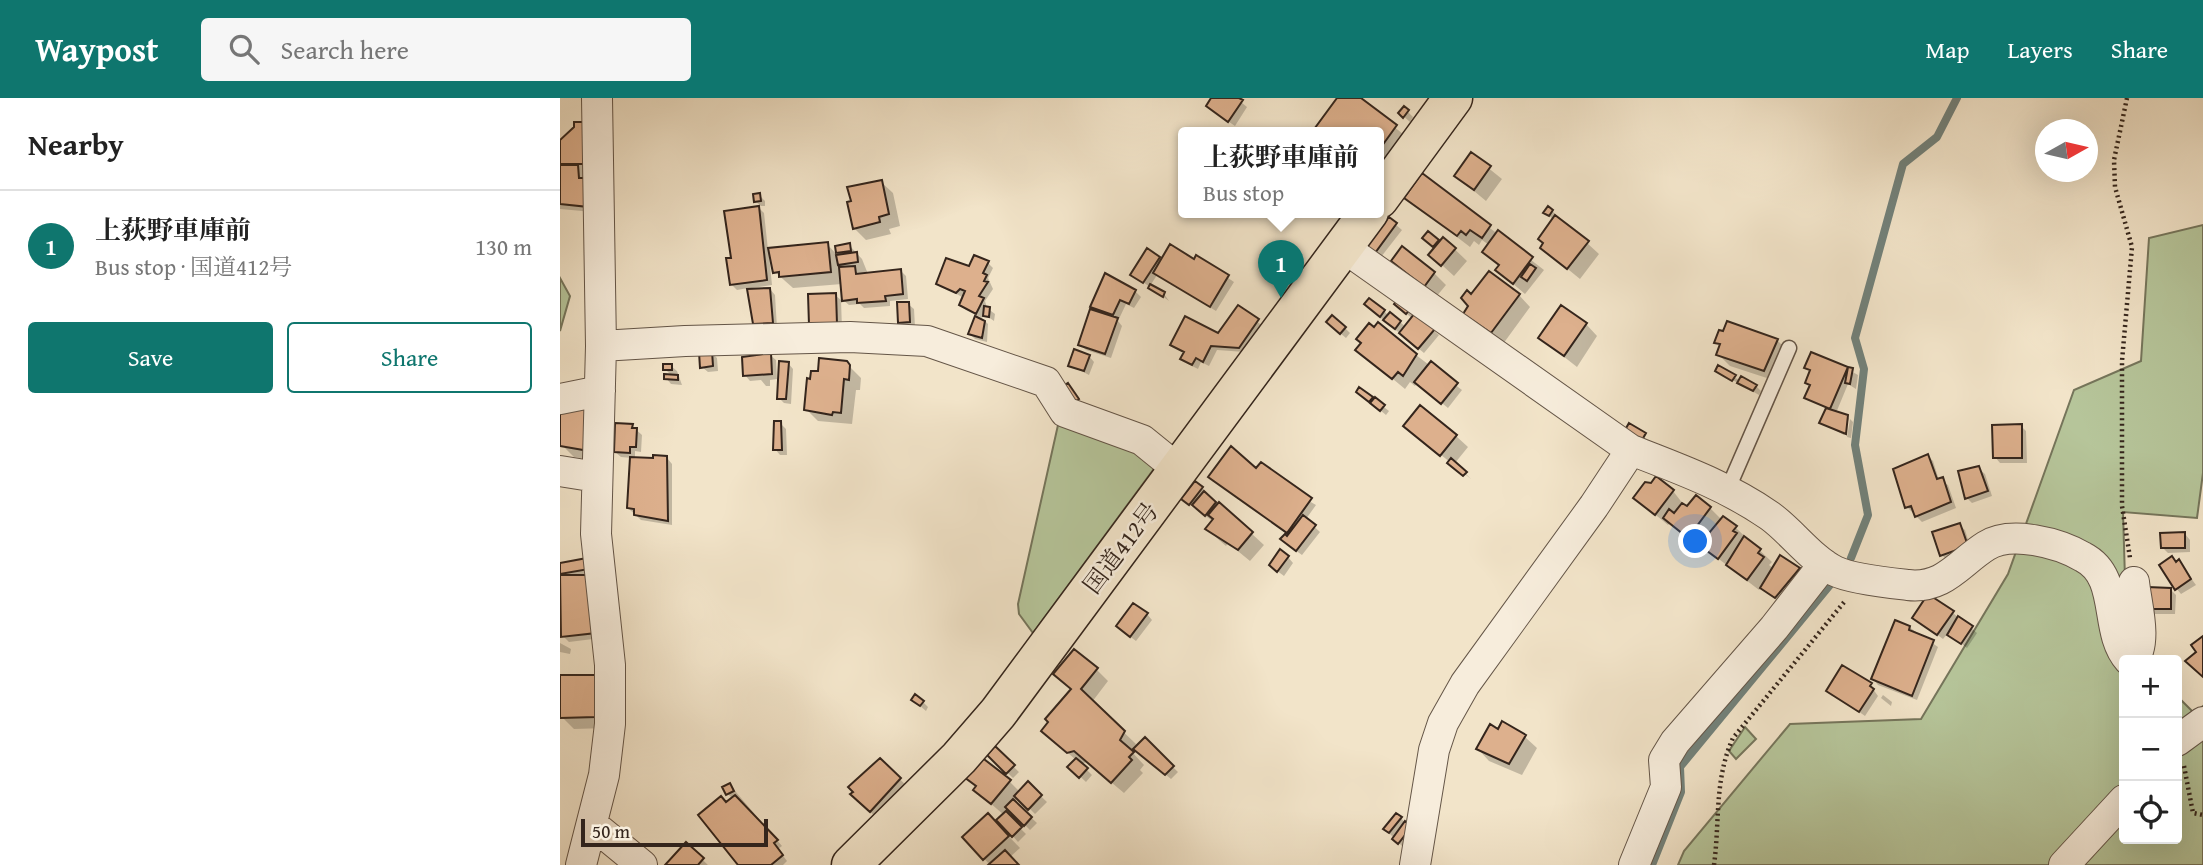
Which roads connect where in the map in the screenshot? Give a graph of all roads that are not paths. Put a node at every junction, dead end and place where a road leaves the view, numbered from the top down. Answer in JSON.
{"nodes":[{"id":1,"x":597,"y":98,"type":"edge"},
{"id":2,"x":1438,"y":103,"type":"edge"},
{"id":3,"x":1384,"y":191,"type":"edge"},
{"id":4,"x":1365,"y":218,"type":"edge"},
{"id":5,"x":1343,"y":247,"type":"junction"},
{"id":6,"x":601,"y":346,"type":"junction"},
{"id":7,"x":1789,"y":348,"type":"dead end"},
{"id":8,"x":600,"y":391,"type":"junction"},
{"id":9,"x":560,"y":399,"type":"edge"},
{"id":10,"x":1631,"y":450,"type":"junction"},
{"id":11,"x":1179,"y":470,"type":"junction"},
{"id":12,"x":560,"y":471,"type":"edge"},
{"id":13,"x":597,"y":477,"type":"junction"},
{"id":14,"x":1727,"y":491,"type":"junction"},
{"id":15,"x":1824,"y":564,"type":"junction"},
{"id":16,"x":2134,"y":582,"type":"road end"},
{"id":17,"x":2125,"y":655,"type":"edge"},
{"id":18,"x":2137,"y":655,"type":"edge"},
{"id":19,"x":2119,"y":805,"type":"edge"},
{"id":20,"x":592,"y":824,"type":"junction"},
{"id":21,"x":581,"y":865,"type":"edge"},
{"id":22,"x":642,"y":865,"type":"edge"},
{"id":23,"x":851,"y":865,"type":"edge"},
{"id":24,"x":1415,"y":865,"type":"edge"},
{"id":25,"x":1634,"y":865,"type":"edge"},
{"id":26,"x":2064,"y":865,"type":"edge"}],
"edges":[{"from":1,"to":6,"type":"street"},
{"from":2,"to":3,"type":"highway"},
{"from":4,"to":5,"type":"highway","name":"国道412号"},
{"from":5,"to":10,"type":"street"},
{"from":5,"to":11,"type":"highway","name":"国道412号"},
{"from":6,"to":8,"type":"street"},
{"from":6,"to":11,"type":"street"},
{"from":7,"to":14,"type":"lane"},
{"from":8,"to":9,"type":"street"},
{"from":8,"to":13,"type":"street"},
{"from":10,"to":14,"type":"street"},
{"from":10,"to":24,"type":"street"},
{"from":11,"to":23,"type":"highway","name":"国道412号"},
{"from":12,"to":13,"type":"street"},
{"from":13,"to":20,"type":"street"},
{"from":14,"to":15,"type":"street"},
{"from":15,"to":17,"type":"street"},
{"from":15,"to":25,"type":"street"},
{"from":16,"to":18,"type":"street"},
{"from":19,"to":26,"type":"street"},
{"from":20,"to":21,"type":"street"},
{"from":20,"to":22,"type":"street"}]}
